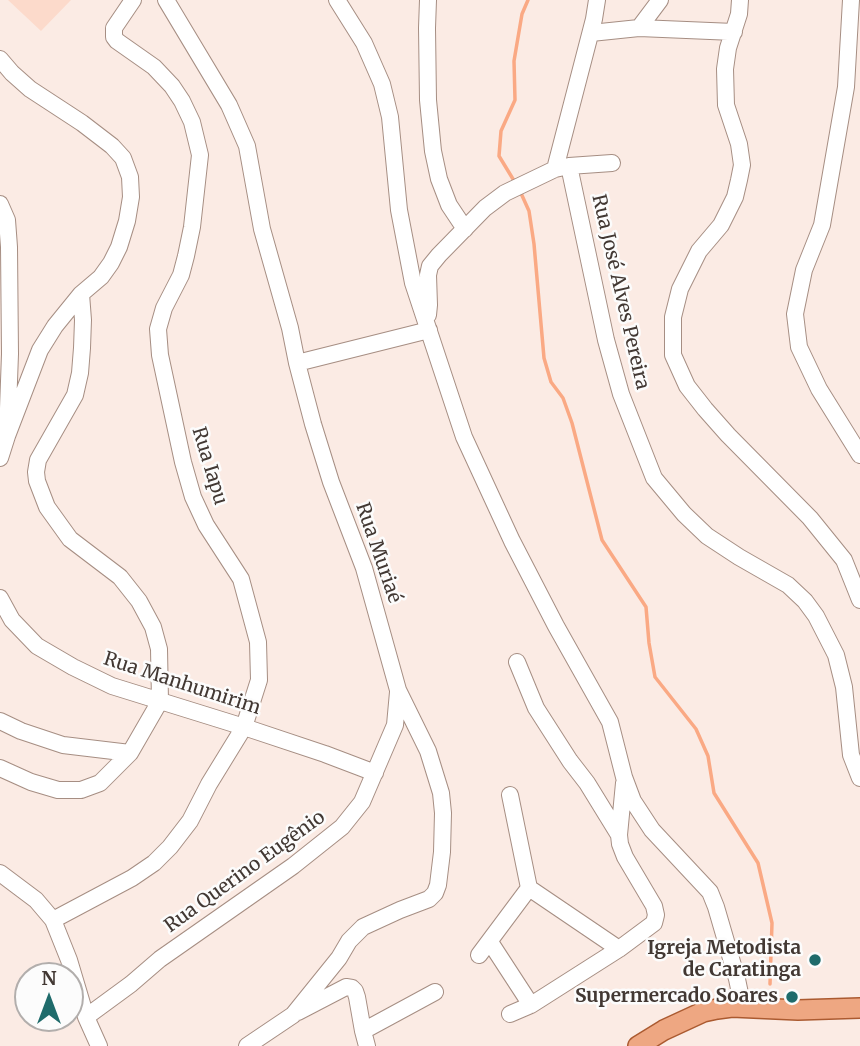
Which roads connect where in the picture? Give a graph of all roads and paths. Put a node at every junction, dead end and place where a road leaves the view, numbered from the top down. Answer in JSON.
{"nodes":[{"id":1,"x":133,"y":0,"type":"edge"},
{"id":2,"x":166,"y":0,"type":"edge"},
{"id":3,"x":337,"y":0,"type":"edge"},
{"id":4,"x":428,"y":0,"type":"edge"},
{"id":5,"x":597,"y":0,"type":"edge"},
{"id":6,"x":660,"y":0,"type":"edge"},
{"id":7,"x":740,"y":0,"type":"edge"},
{"id":8,"x":851,"y":0,"type":"edge"},
{"id":9,"x":639,"y":28,"type":"junction"},
{"id":10,"x":734,"y":32,"type":"junction"},
{"id":11,"x":591,"y":33,"type":"junction"},
{"id":12,"x":0,"y":59,"type":"edge"},
{"id":13,"x":612,"y":163,"type":"dead end"},
{"id":14,"x":562,"y":168,"type":"junction"},
{"id":15,"x":0,"y":204,"type":"edge"},
{"id":16,"x":465,"y":229,"type":"junction"},
{"id":17,"x":81,"y":293,"type":"junction"},
{"id":18,"x":428,"y":327,"type":"junction"},
{"id":19,"x":297,"y":363,"type":"junction"},
{"id":20,"x":6,"y":436,"type":"junction"},
{"id":21,"x":860,"y":455,"type":"edge"},
{"id":22,"x":0,"y":458,"type":"edge"},
{"id":23,"x":0,"y":598,"type":"edge"},
{"id":24,"x":860,"y":600,"type":"edge"},
{"id":25,"x":517,"y":662,"type":"dead end"},
{"id":26,"x":398,"y":690,"type":"junction"},
{"id":27,"x":160,"y":701,"type":"junction"},
{"id":28,"x":0,"y":721,"type":"edge"},
{"id":29,"x":244,"y":727,"type":"junction"},
{"id":30,"x":130,"y":753,"type":"junction"},
{"id":31,"x":0,"y":768,"type":"edge"},
{"id":32,"x":375,"y":772,"type":"junction"},
{"id":33,"x":624,"y":777,"type":"junction"},
{"id":34,"x":860,"y":778,"type":"edge"},
{"id":35,"x":510,"y":795,"type":"dead end"},
{"id":36,"x":619,"y":835,"type":"junction"},
{"id":37,"x":0,"y":873,"type":"edge"},
{"id":38,"x":529,"y":888,"type":"junction"},
{"id":39,"x":54,"y":920,"type":"junction"},
{"id":40,"x":619,"y":949,"type":"junction"},
{"id":41,"x":435,"y":992,"type":"dead end"},
{"id":42,"x":531,"y":1005,"type":"junction"},
{"id":43,"x":743,"y":1008,"type":"junction"},
{"id":44,"x":860,"y":1008,"type":"edge"},
{"id":45,"x":510,"y":1014,"type":"dead end"},
{"id":46,"x":293,"y":1015,"type":"junction"},
{"id":47,"x":86,"y":1017,"type":"junction"},
{"id":48,"x":365,"y":1039,"type":"edge"},
{"id":49,"x":99,"y":1046,"type":"edge"},
{"id":50,"x":247,"y":1046,"type":"edge"},
{"id":51,"x":638,"y":1046,"type":"edge"}],
"edges":[{"from":1,"to":29,"type":"street","name":"Rua Iapu"},
{"from":2,"to":19,"type":"street","name":"Rua Muriaé"},
{"from":3,"to":18,"type":"street"},
{"from":4,"to":16,"type":"street"},
{"from":5,"to":11,"type":"street","name":"Rua José Alves Pereira"},
{"from":6,"to":9,"type":"street"},
{"from":7,"to":10,"type":"street"},
{"from":8,"to":21,"type":"street"},
{"from":9,"to":10,"type":"street"},
{"from":9,"to":11,"type":"street"},
{"from":10,"to":24,"type":"street"},
{"from":11,"to":14,"type":"street","name":"Rua José Alves Pereira"},
{"from":12,"to":17,"type":"street"},
{"from":13,"to":14,"type":"street"},
{"from":14,"to":16,"type":"street"},
{"from":14,"to":34,"type":"street","name":"Rua José Alves Pereira"},
{"from":15,"to":20,"type":"street"},
{"from":16,"to":18,"type":"street"},
{"from":17,"to":20,"type":"street"},
{"from":17,"to":27,"type":"street"},
{"from":18,"to":19,"type":"street"},
{"from":18,"to":33,"type":"street"},
{"from":19,"to":26,"type":"street","name":"Rua Muriaé"},
{"from":20,"to":22,"type":"street"},
{"from":23,"to":27,"type":"street","name":"Rua Manhumirim"},
{"from":25,"to":36,"type":"street"},
{"from":26,"to":32,"type":"street","name":"Rua Querino Eugênio"},
{"from":26,"to":46,"type":"street","name":"Rua Muriaé"},
{"from":27,"to":29,"type":"street","name":"Rua Manhumirim"},
{"from":27,"to":30,"type":"street"},
{"from":28,"to":30,"type":"street"},
{"from":29,"to":32,"type":"street","name":"Rua Manhumirim"},
{"from":29,"to":39,"type":"street","name":"Rua Iapu"},
{"from":30,"to":31,"type":"street"},
{"from":32,"to":47,"type":"street","name":"Rua Querino Eugênio"},
{"from":33,"to":36,"type":"street"},
{"from":33,"to":43,"type":"street"},
{"from":35,"to":38,"type":"street"},
{"from":36,"to":40,"type":"street"},
{"from":37,"to":39,"type":"street"},
{"from":38,"to":40,"type":"street"},
{"from":38,"to":42,"type":"street"},
{"from":39,"to":47,"type":"street"},
{"from":40,"to":42,"type":"street"},
{"from":41,"to":48,"type":"street"},
{"from":42,"to":45,"type":"street"},
{"from":43,"to":44,"type":"main road"},
{"from":43,"to":51,"type":"main road"},
{"from":46,"to":48,"type":"street"},
{"from":46,"to":50,"type":"street","name":"Rua Muriaé"},
{"from":47,"to":49,"type":"street"}]}
